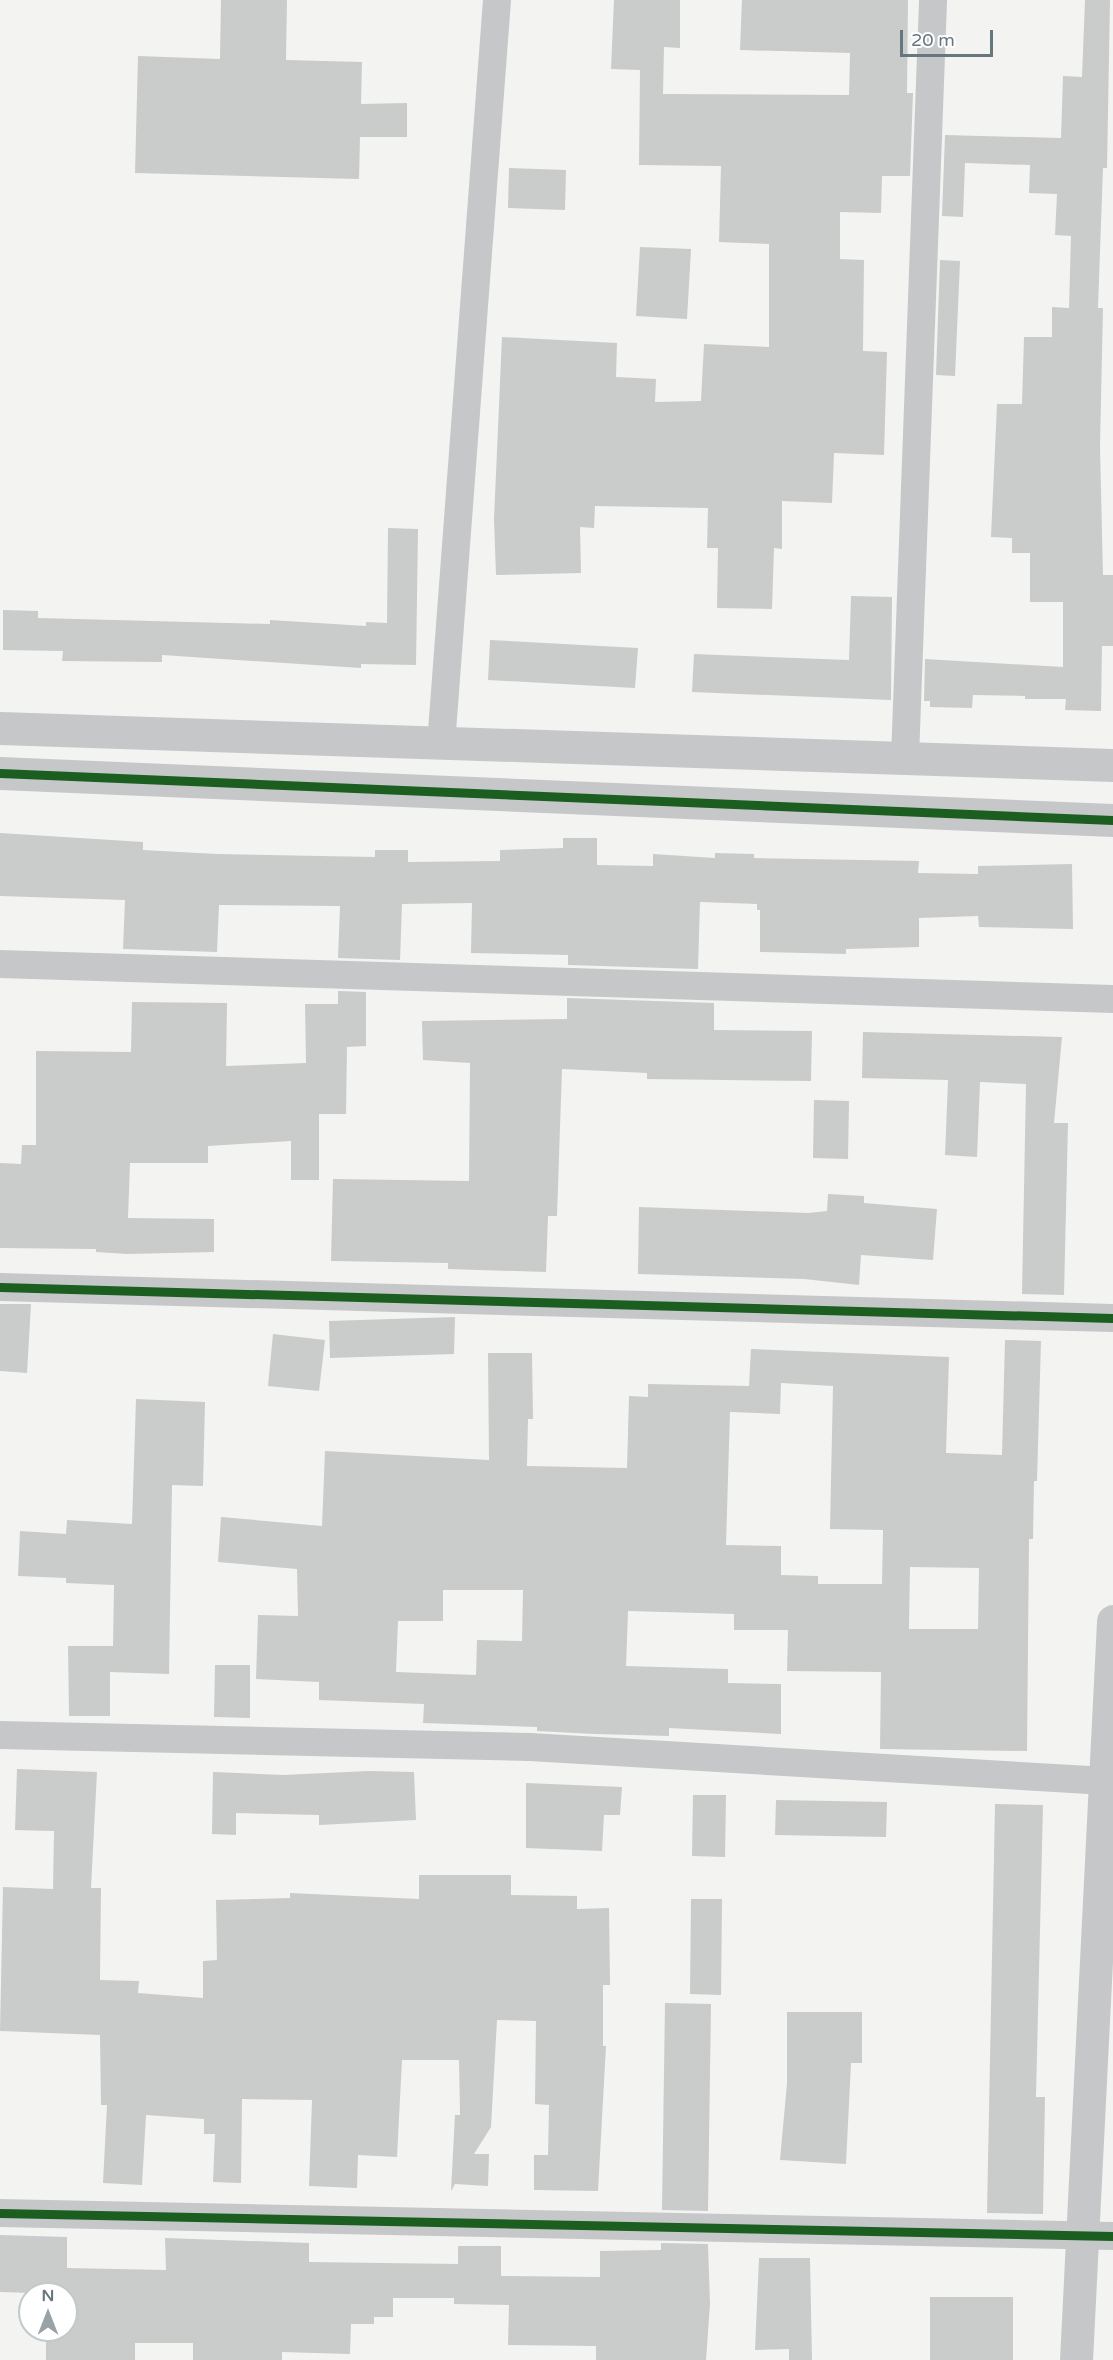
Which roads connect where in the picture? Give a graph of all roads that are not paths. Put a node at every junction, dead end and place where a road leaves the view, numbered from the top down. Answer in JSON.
{"nodes":[{"id":1,"x":497,"y":0,"type":"edge"},
{"id":2,"x":933,"y":0,"type":"edge"},
{"id":3,"x":0,"y":728,"type":"edge"},
{"id":4,"x":441,"y":745,"type":"junction"},
{"id":5,"x":905,"y":759,"type":"junction"},
{"id":6,"x":1113,"y":765,"type":"edge"},
{"id":7,"x":0,"y":773,"type":"edge"},
{"id":8,"x":1113,"y":820,"type":"edge"},
{"id":9,"x":0,"y":964,"type":"edge"},
{"id":10,"x":1113,"y":999,"type":"edge"},
{"id":11,"x":0,"y":1287,"type":"edge"},
{"id":12,"x":1113,"y":1318,"type":"edge"},
{"id":13,"x":1113,"y":1621,"type":"edge"},
{"id":14,"x":0,"y":1735,"type":"edge"},
{"id":15,"x":1106,"y":1782,"type":"junction"},
{"id":16,"x":0,"y":2213,"type":"edge"},
{"id":17,"x":1080,"y":2235,"type":"junction"},
{"id":18,"x":1113,"y":2236,"type":"edge"},
{"id":19,"x":1076,"y":2360,"type":"edge"}],
"edges":[{"from":1,"to":4,"type":"street"},
{"from":2,"to":5,"type":"street"},
{"from":3,"to":4,"type":"street"},
{"from":4,"to":5,"type":"street"},
{"from":5,"to":6,"type":"street"},
{"from":7,"to":8,"type":"street"},
{"from":9,"to":10,"type":"street"},
{"from":11,"to":12,"type":"street"},
{"from":13,"to":15,"type":"street"},
{"from":14,"to":15,"type":"street"},
{"from":15,"to":17,"type":"street"},
{"from":16,"to":17,"type":"street"},
{"from":17,"to":18,"type":"street"},
{"from":17,"to":19,"type":"street"}]}
